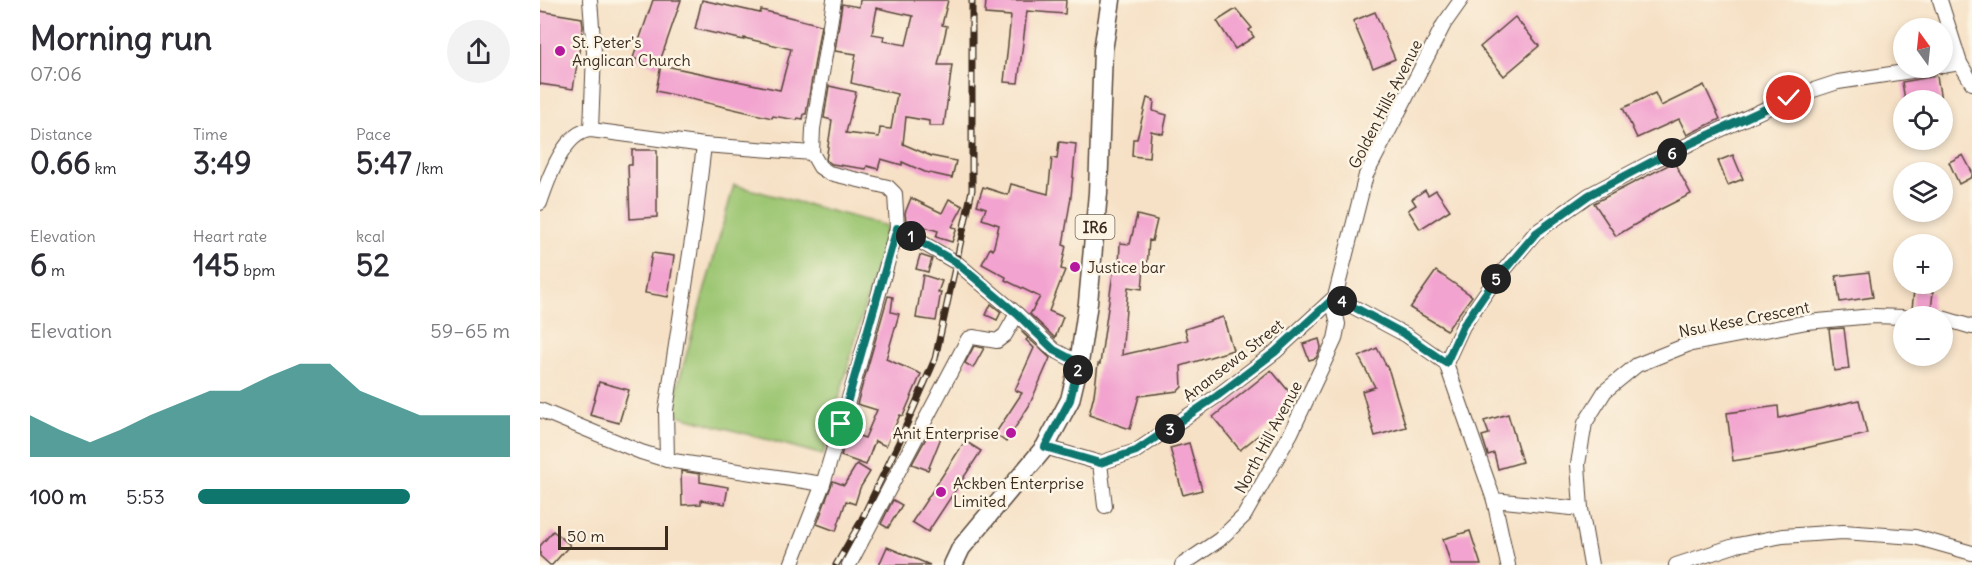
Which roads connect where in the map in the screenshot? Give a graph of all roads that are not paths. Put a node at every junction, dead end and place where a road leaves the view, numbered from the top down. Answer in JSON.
{"nodes":[{"id":1,"x":590,"y":0,"type":"edge"},
{"id":2,"x":834,"y":0,"type":"edge"},
{"id":3,"x":1111,"y":0,"type":"edge"},
{"id":4,"x":1461,"y":0,"type":"edge"},
{"id":5,"x":1940,"y":0,"type":"edge"},
{"id":6,"x":1960,"y":63,"type":"junction"},
{"id":7,"x":1953,"y":64,"type":"edge"},
{"id":8,"x":1893,"y":74,"type":"edge"},
{"id":9,"x":1972,"y":83,"type":"edge"},
{"id":10,"x":591,"y":130,"type":"junction"},
{"id":11,"x":704,"y":145,"type":"junction"},
{"id":12,"x":812,"y":153,"type":"junction"},
{"id":13,"x":540,"y":203,"type":"edge"},
{"id":14,"x":897,"y":228,"type":"junction"},
{"id":15,"x":1335,"y":297,"type":"junction"},
{"id":16,"x":1017,"y":314,"type":"junction"},
{"id":17,"x":1893,"y":317,"type":"edge"},
{"id":18,"x":1953,"y":321,"type":"edge"},
{"id":19,"x":1972,"y":327,"type":"edge"},
{"id":20,"x":1079,"y":363,"type":"junction"},
{"id":21,"x":1446,"y":363,"type":"junction"},
{"id":22,"x":540,"y":410,"type":"edge"},
{"id":23,"x":1045,"y":447,"type":"junction"},
{"id":24,"x":667,"y":460,"type":"junction"},
{"id":25,"x":1100,"y":463,"type":"junction"},
{"id":26,"x":823,"y":484,"type":"junction"},
{"id":27,"x":1494,"y":500,"type":"junction"},
{"id":28,"x":1105,"y":506,"type":"dead end"},
{"id":29,"x":1581,"y":509,"type":"junction"},
{"id":30,"x":1972,"y":553,"type":"edge"},
{"id":31,"x":791,"y":565,"type":"edge"},
{"id":32,"x":849,"y":565,"type":"edge"},
{"id":33,"x":953,"y":565,"type":"edge"},
{"id":34,"x":1182,"y":565,"type":"edge"},
{"id":35,"x":1508,"y":565,"type":"edge"},
{"id":36,"x":1591,"y":565,"type":"edge"},
{"id":37,"x":1676,"y":565,"type":"edge"}],
"edges":[{"from":1,"to":10,"type":"street"},
{"from":2,"to":12,"type":"street"},
{"from":3,"to":20,"type":"main road","number":"IR6"},
{"from":4,"to":15,"type":"street","name":"Golden Hills Avenue"},
{"from":5,"to":6,"type":"street"},
{"from":6,"to":7,"type":"street"},
{"from":6,"to":9,"type":"street"},
{"from":8,"to":21,"type":"street"},
{"from":10,"to":11,"type":"street"},
{"from":10,"to":13,"type":"street"},
{"from":11,"to":12,"type":"street"},
{"from":11,"to":24,"type":"street"},
{"from":12,"to":14,"type":"street"},
{"from":14,"to":16,"type":"street"},
{"from":14,"to":26,"type":"street"},
{"from":15,"to":21,"type":"street"},
{"from":15,"to":25,"type":"street","name":"Anansewa Street"},
{"from":15,"to":34,"type":"street","name":"North Hill Avenue"},
{"from":16,"to":20,"type":"street"},
{"from":16,"to":32,"type":"street"},
{"from":17,"to":29,"type":"street","name":"Nsu Kese Crescent"},
{"from":18,"to":19,"type":"street"},
{"from":20,"to":23,"type":"main road","number":"IR6"},
{"from":21,"to":27,"type":"street"},
{"from":22,"to":24,"type":"street"},
{"from":23,"to":25,"type":"street"},
{"from":23,"to":33,"type":"main road","number":"IR6"},
{"from":24,"to":26,"type":"street"},
{"from":25,"to":28,"type":"street"},
{"from":26,"to":31,"type":"street"},
{"from":27,"to":29,"type":"street"},
{"from":27,"to":35,"type":"street"},
{"from":29,"to":36,"type":"street","name":"Nsu Kese Crescent"},
{"from":30,"to":37,"type":"street"}]}
